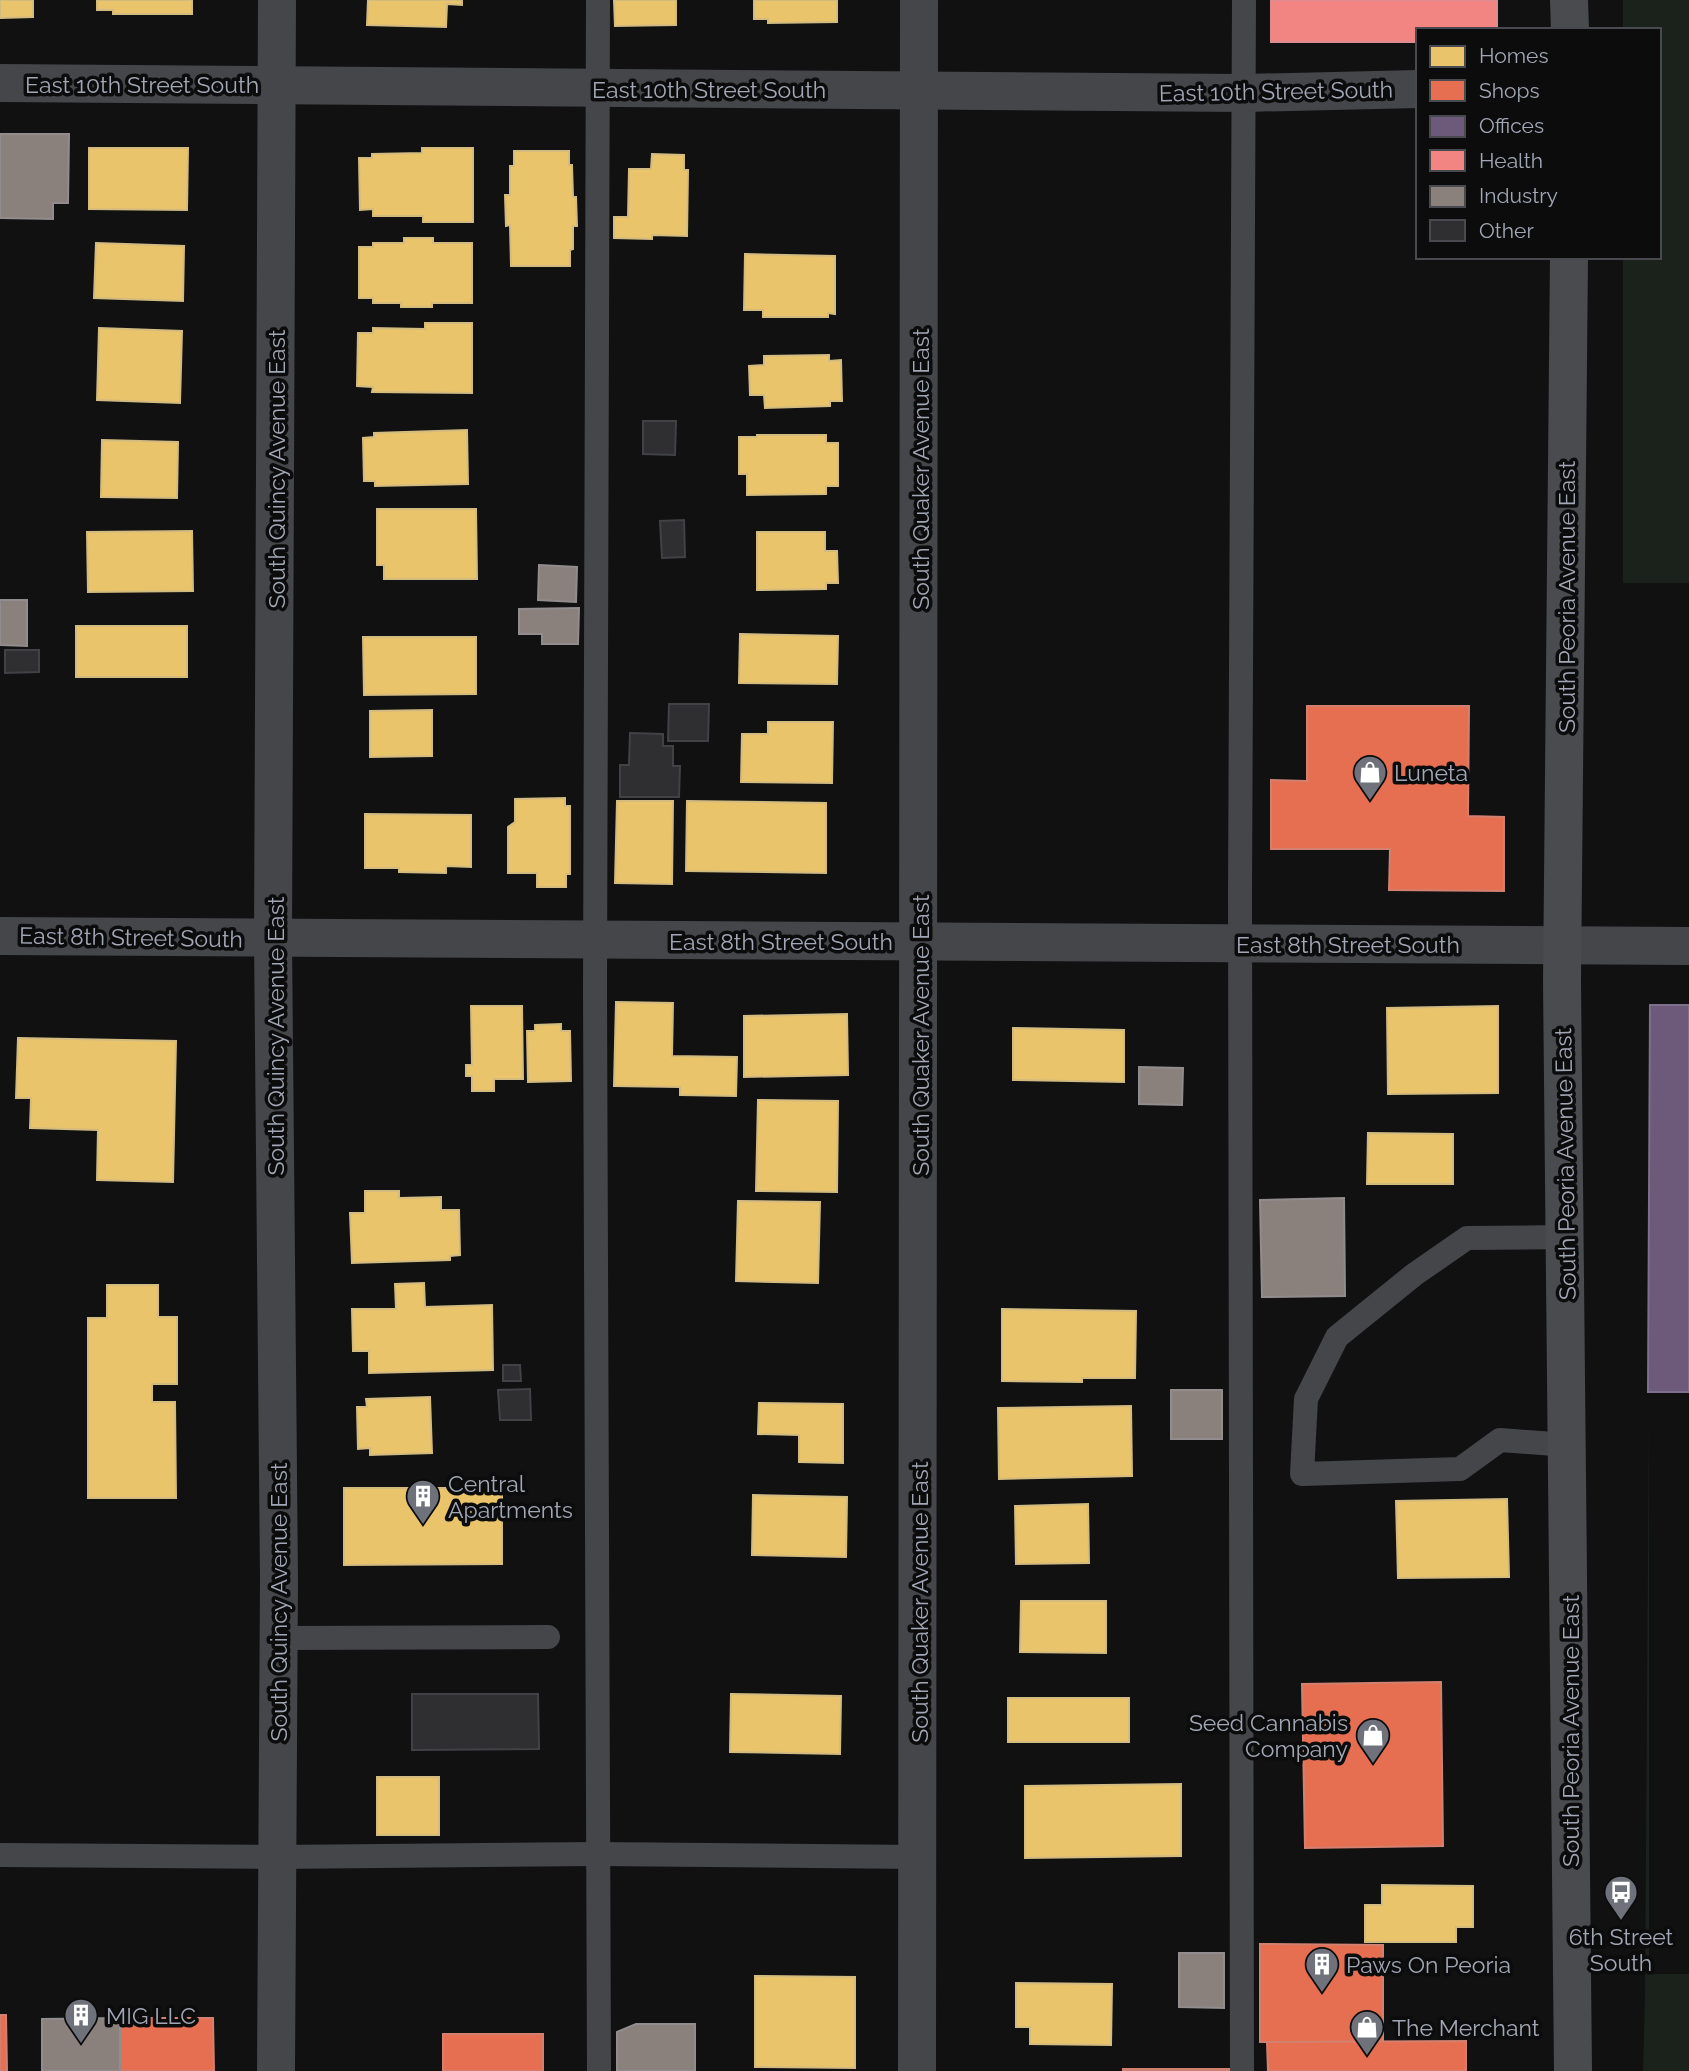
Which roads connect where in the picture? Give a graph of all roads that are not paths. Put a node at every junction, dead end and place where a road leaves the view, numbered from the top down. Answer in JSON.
{"nodes":[{"id":1,"x":278,"y":0,"type":"edge"},
{"id":2,"x":598,"y":0,"type":"edge"},
{"id":3,"x":919,"y":0,"type":"edge"},
{"id":4,"x":1244,"y":0,"type":"edge"},
{"id":5,"x":1569,"y":0,"type":"edge"},
{"id":6,"x":1570,"y":28,"type":"edge"},
{"id":7,"x":0,"y":83,"type":"edge"},
{"id":8,"x":277,"y":85,"type":"junction"},
{"id":9,"x":597,"y":88,"type":"junction"},
{"id":10,"x":1416,"y":89,"type":"edge"},
{"id":11,"x":920,"y":90,"type":"junction"},
{"id":12,"x":1243,"y":93,"type":"junction"},
{"id":13,"x":1569,"y":259,"type":"edge"},
{"id":14,"x":0,"y":936,"type":"edge"},
{"id":15,"x":274,"y":939,"type":"junction"},
{"id":16,"x":595,"y":940,"type":"junction"},
{"id":17,"x":920,"y":942,"type":"junction"},
{"id":18,"x":1240,"y":943,"type":"junction"},
{"id":19,"x":1562,"y":945,"type":"junction"},
{"id":20,"x":1689,"y":946,"type":"edge"},
{"id":21,"x":1565,"y":1237,"type":"junction"},
{"id":22,"x":1568,"y":1445,"type":"junction"},
{"id":23,"x":548,"y":1637,"type":"dead end"},
{"id":24,"x":279,"y":1638,"type":"junction"},
{"id":25,"x":598,"y":1854,"type":"junction"},
{"id":26,"x":0,"y":1855,"type":"edge"},
{"id":27,"x":277,"y":1857,"type":"junction"},
{"id":28,"x":918,"y":1857,"type":"junction"},
{"id":29,"x":276,"y":2071,"type":"edge"},
{"id":30,"x":599,"y":2071,"type":"edge"},
{"id":31,"x":917,"y":2071,"type":"edge"},
{"id":32,"x":1242,"y":2071,"type":"edge"},
{"id":33,"x":1573,"y":2071,"type":"edge"}],
"edges":[{"from":1,"to":8,"type":"street","name":"South Quincy Avenue East"},
{"from":2,"to":9,"type":"lane"},
{"from":3,"to":11,"type":"street","name":"South Quaker Avenue East"},
{"from":4,"to":12,"type":"lane"},
{"from":5,"to":6,"type":"main road"},
{"from":7,"to":8,"type":"street","name":"East 10th Street South"},
{"from":8,"to":9,"type":"street","name":"East 10th Street South"},
{"from":8,"to":15,"type":"street","name":"South Quincy Avenue East"},
{"from":9,"to":11,"type":"street","name":"East 10th Street South"},
{"from":9,"to":16,"type":"lane"},
{"from":10,"to":12,"type":"street","name":"East 10th Street South"},
{"from":11,"to":12,"type":"street","name":"East 10th Street South"},
{"from":11,"to":17,"type":"street","name":"South Quaker Avenue East"},
{"from":12,"to":18,"type":"lane"},
{"from":13,"to":19,"type":"main road","name":"South Peoria Avenue East"},
{"from":14,"to":15,"type":"street","name":"East 8th Street South"},
{"from":15,"to":16,"type":"street","name":"East 8th Street South"},
{"from":15,"to":24,"type":"street","name":"South Quincy Avenue East"},
{"from":16,"to":17,"type":"street","name":"East 8th Street South"},
{"from":16,"to":25,"type":"lane"},
{"from":17,"to":18,"type":"street","name":"East 8th Street South"},
{"from":17,"to":28,"type":"street","name":"South Quaker Avenue East"},
{"from":18,"to":19,"type":"street","name":"East 8th Street South"},
{"from":18,"to":32,"type":"lane"},
{"from":19,"to":20,"type":"street","name":"East 8th Street South"},
{"from":19,"to":21,"type":"main road","name":"South Peoria Avenue East"},
{"from":21,"to":22,"type":"main road","name":"South Peoria Avenue East"},
{"from":21,"to":22,"type":"lane"},
{"from":22,"to":33,"type":"main road","name":"South Peoria Avenue East"},
{"from":23,"to":24,"type":"lane"},
{"from":24,"to":27,"type":"street","name":"South Quincy Avenue East"},
{"from":25,"to":27,"type":"lane"},
{"from":25,"to":28,"type":"lane"},
{"from":25,"to":30,"type":"lane"},
{"from":26,"to":27,"type":"lane"},
{"from":27,"to":29,"type":"street","name":"South Quincy Avenue East"},
{"from":28,"to":31,"type":"street","name":"South Quaker Avenue East"}]}
